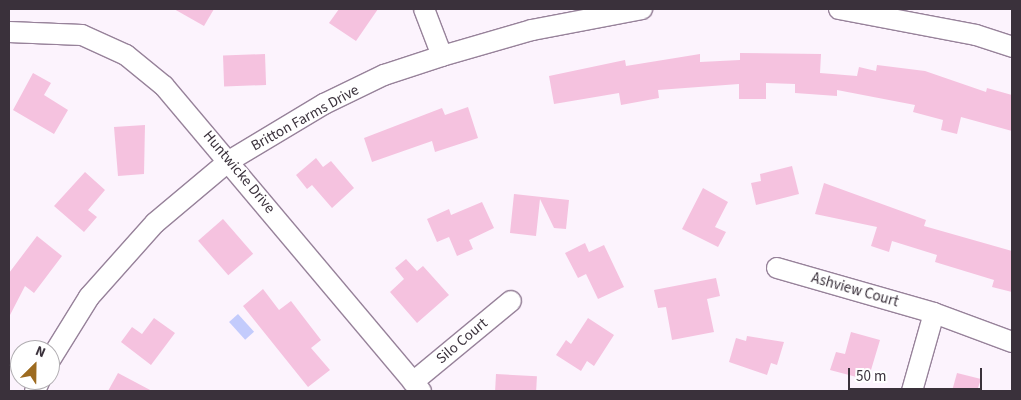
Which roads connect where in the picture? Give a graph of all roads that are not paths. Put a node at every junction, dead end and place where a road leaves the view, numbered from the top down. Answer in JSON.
{"nodes":[{"id":1,"x":424,"y":9,"type":"edge"},
{"id":2,"x":642,"y":9,"type":"edge"},
{"id":3,"x":839,"y":9,"type":"edge"},
{"id":4,"x":9,"y":32,"type":"edge"},
{"id":5,"x":1012,"y":47,"type":"edge"},
{"id":6,"x":442,"y":56,"type":"junction"},
{"id":7,"x":229,"y":161,"type":"junction"},
{"id":8,"x":777,"y":268,"type":"dead end"},
{"id":9,"x":512,"y":300,"type":"dead end"},
{"id":10,"x":934,"y":313,"type":"junction"},
{"id":11,"x":1012,"y":342,"type":"edge"},
{"id":12,"x":60,"y":344,"type":"edge"},
{"id":13,"x":417,"y":387,"type":"edge"},
{"id":14,"x":912,"y":391,"type":"edge"}],
"edges":[{"from":1,"to":6,"type":"street"},
{"from":2,"to":6,"type":"street","name":"Britton Farms Drive"},
{"from":3,"to":5,"type":"street"},
{"from":4,"to":7,"type":"street","name":"Huntwicke Drive"},
{"from":6,"to":7,"type":"street","name":"Britton Farms Drive"},
{"from":7,"to":12,"type":"street","name":"Britton Farms Drive"},
{"from":7,"to":13,"type":"street","name":"Huntwicke Drive"},
{"from":8,"to":10,"type":"street","name":"Ashview Court"},
{"from":9,"to":13,"type":"street","name":"Silo Court"},
{"from":10,"to":11,"type":"street","name":"Ashview Court"},
{"from":10,"to":14,"type":"street"}]}
